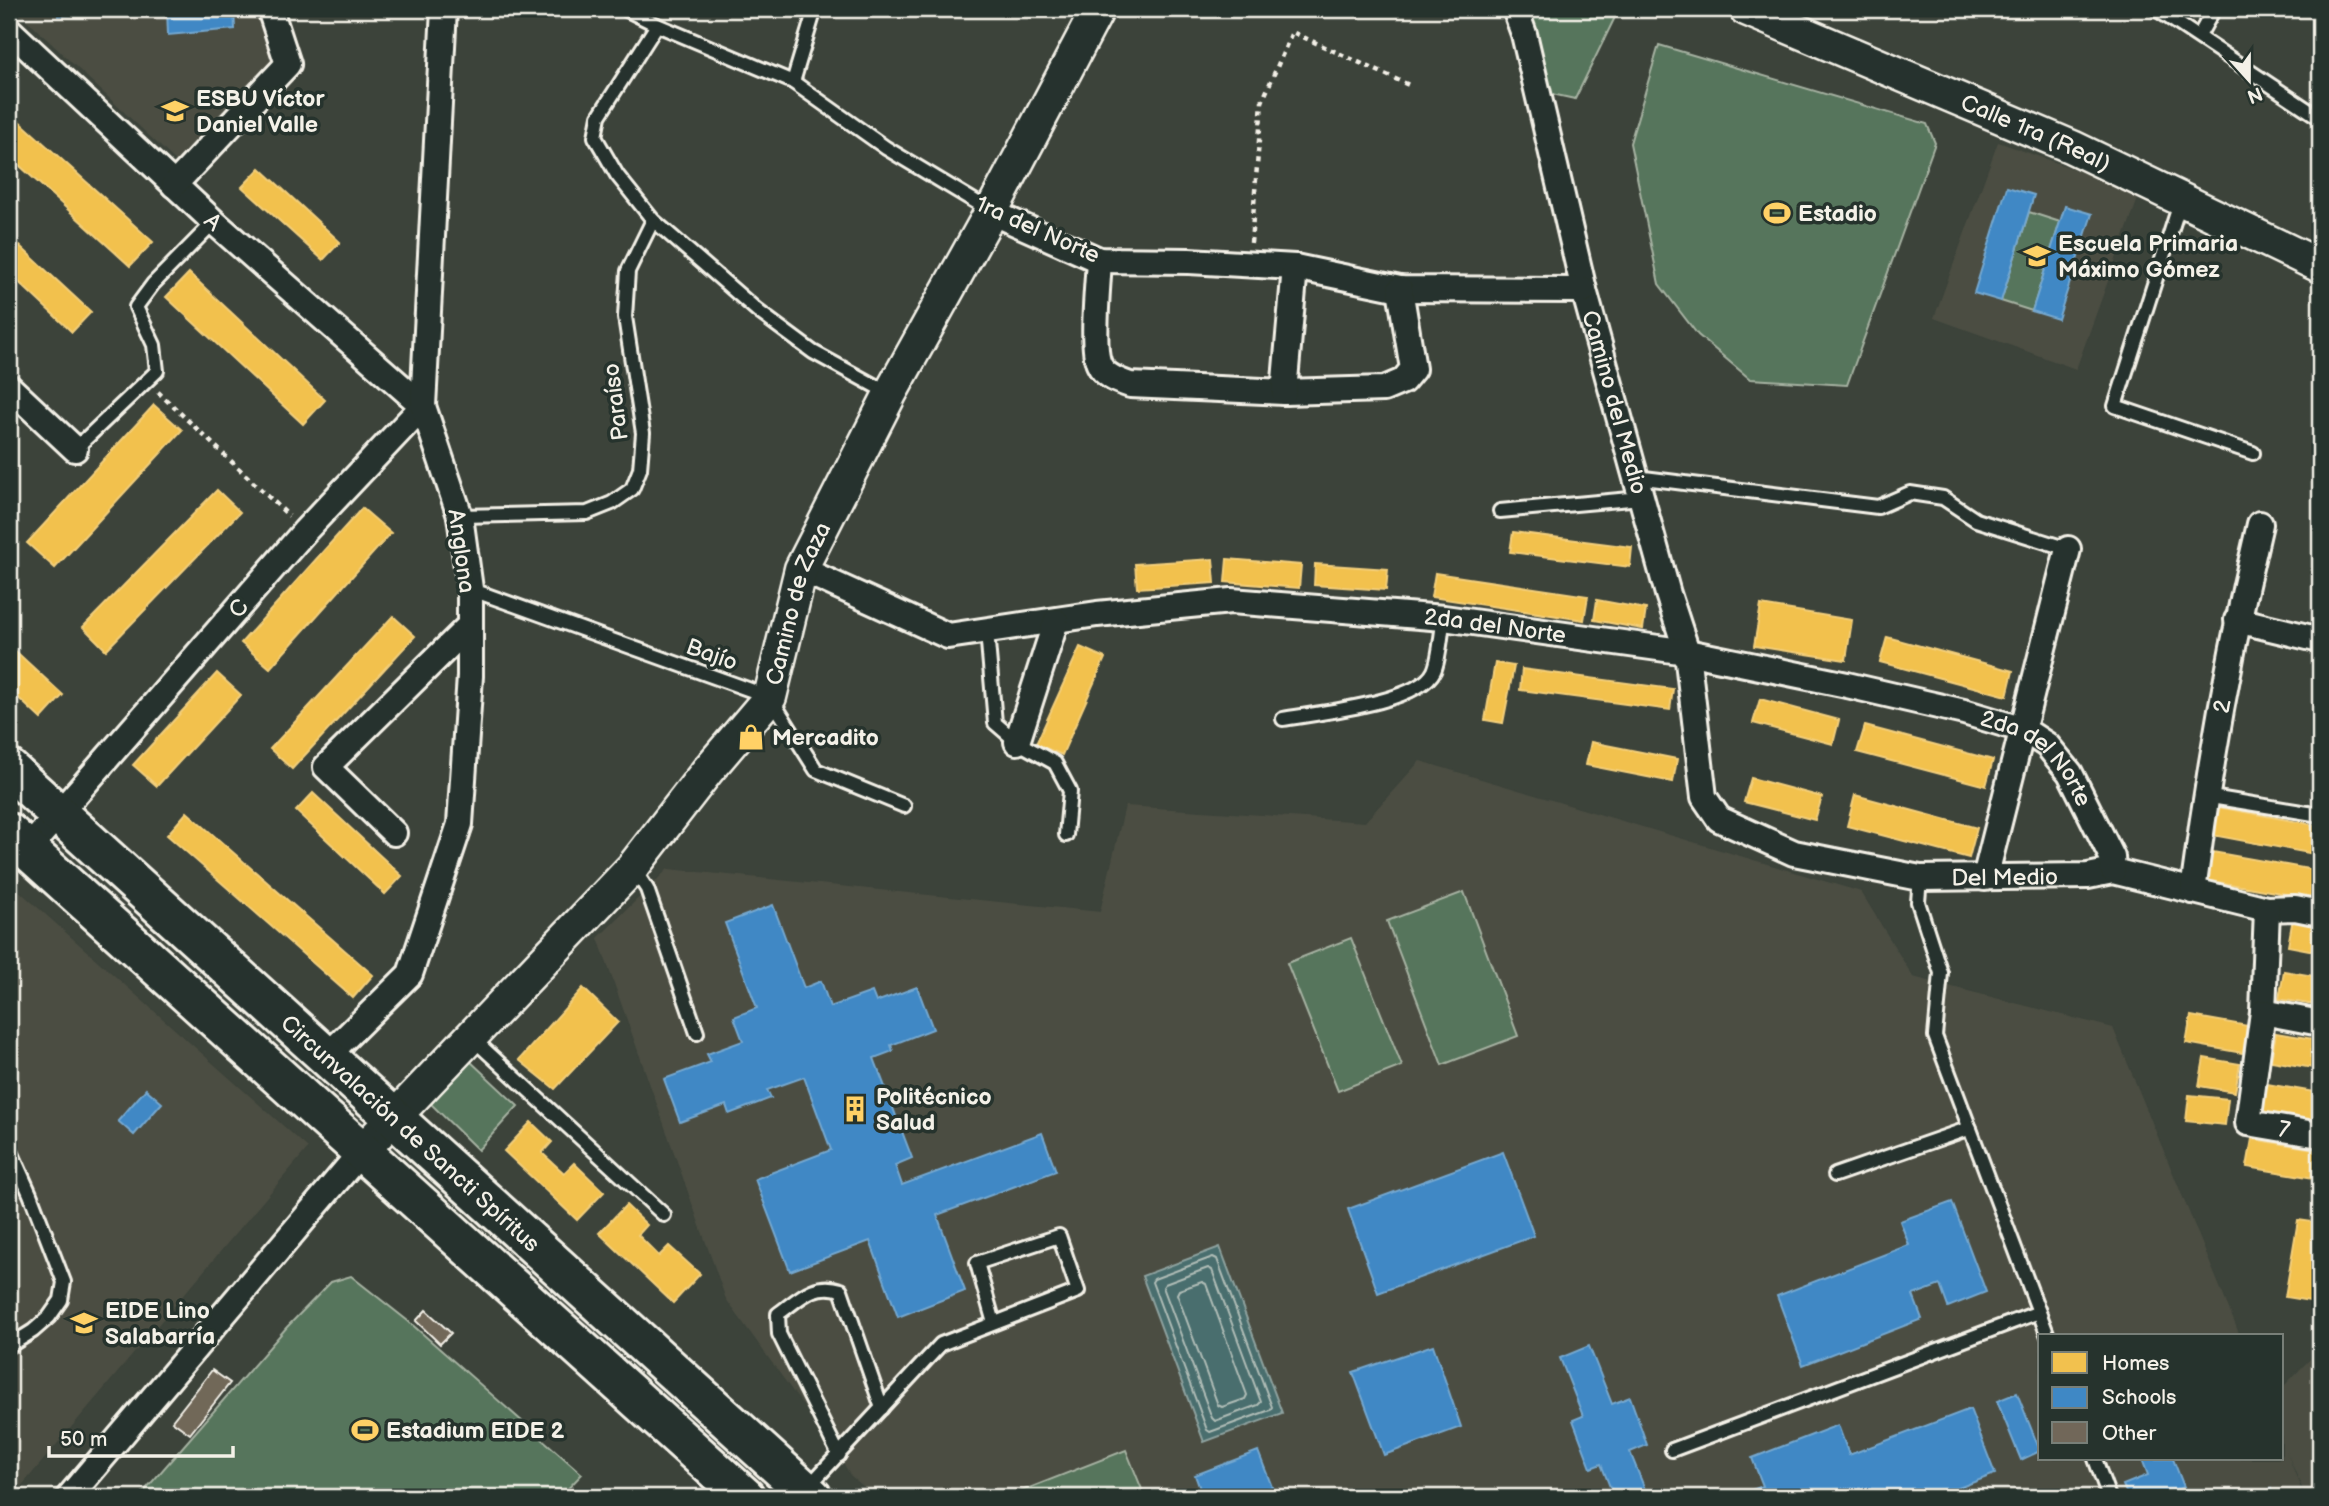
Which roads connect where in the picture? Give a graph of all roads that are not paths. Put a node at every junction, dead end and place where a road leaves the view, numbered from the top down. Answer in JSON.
{"nodes":[{"id":1,"x":270,"y":9,"type":"edge"},
{"id":2,"x":444,"y":9,"type":"edge"},
{"id":3,"x":625,"y":9,"type":"edge"},
{"id":4,"x":815,"y":9,"type":"edge"},
{"id":5,"x":1098,"y":9,"type":"edge"},
{"id":6,"x":1515,"y":9,"type":"edge"},
{"id":7,"x":1746,"y":9,"type":"edge"},
{"id":8,"x":2156,"y":9,"type":"edge"},
{"id":9,"x":2214,"y":9,"type":"edge"},
{"id":10,"x":657,"y":25,"type":"junction"},
{"id":11,"x":9,"y":30,"type":"edge"},
{"id":12,"x":2199,"y":36,"type":"junction"},
{"id":13,"x":793,"y":82,"type":"junction"},
{"id":14,"x":2320,"y":118,"type":"edge"},
{"id":15,"x":174,"y":185,"type":"junction"},
{"id":16,"x":2181,"y":199,"type":"junction"},
{"id":17,"x":991,"y":212,"type":"junction"},
{"id":18,"x":653,"y":220,"type":"junction"},
{"id":19,"x":214,"y":222,"type":"junction"},
{"id":20,"x":1099,"y":260,"type":"junction"},
{"id":21,"x":2320,"y":266,"type":"edge"},
{"id":22,"x":1295,"y":267,"type":"junction"},
{"id":23,"x":1400,"y":289,"type":"junction"},
{"id":24,"x":1584,"y":290,"type":"junction"},
{"id":25,"x":9,"y":387,"type":"edge"},
{"id":26,"x":1284,"y":393,"type":"junction"},
{"id":27,"x":890,"y":394,"type":"junction"},
{"id":28,"x":423,"y":406,"type":"junction"},
{"id":29,"x":75,"y":449,"type":"joint"},
{"id":30,"x":2253,"y":453,"type":"dead end"},
{"id":31,"x":1638,"y":487,"type":"junction"},
{"id":32,"x":1500,"y":511,"type":"dead end"},
{"id":33,"x":460,"y":516,"type":"junction"},
{"id":34,"x":2260,"y":524,"type":"dead end"},
{"id":35,"x":2068,"y":548,"type":"joint"},
{"id":36,"x":801,"y":569,"type":"junction"},
{"id":37,"x":470,"y":589,"type":"junction"},
{"id":38,"x":1444,"y":618,"type":"junction"},
{"id":39,"x":2237,"y":620,"type":"junction"},
{"id":40,"x":1056,"y":621,"type":"junction"},
{"id":41,"x":469,"y":626,"type":"junction"},
{"id":42,"x":987,"y":631,"type":"junction"},
{"id":43,"x":2320,"y":640,"type":"edge"},
{"id":44,"x":1687,"y":652,"type":"junction"},
{"id":45,"x":770,"y":697,"type":"junction"},
{"id":46,"x":1283,"y":719,"type":"dead end"},
{"id":47,"x":2024,"y":730,"type":"junction"},
{"id":48,"x":1017,"y":742,"type":"junction"},
{"id":49,"x":9,"y":769,"type":"edge"},
{"id":50,"x":2205,"y":796,"type":"junction"},
{"id":51,"x":1704,"y":797,"type":"joint"},
{"id":52,"x":904,"y":806,"type":"dead end"},
{"id":53,"x":57,"y":814,"type":"junction"},
{"id":54,"x":2320,"y":815,"type":"edge"},
{"id":55,"x":394,"y":833,"type":"dead end"},
{"id":56,"x":1066,"y":835,"type":"dead end"},
{"id":57,"x":18,"y":842,"type":"edge"},
{"id":58,"x":632,"y":868,"type":"junction"},
{"id":59,"x":2113,"y":871,"type":"junction"},
{"id":60,"x":1920,"y":878,"type":"junction"},
{"id":61,"x":1985,"y":878,"type":"junction"},
{"id":62,"x":2193,"y":891,"type":"junction"},
{"id":63,"x":2267,"y":909,"type":"junction"},
{"id":64,"x":2320,"y":913,"type":"edge"},
{"id":65,"x":2263,"y":1012,"type":"junction"},
{"id":66,"x":2320,"y":1023,"type":"edge"},
{"id":67,"x":697,"y":1033,"type":"dead end"},
{"id":68,"x":471,"y":1037,"type":"junction"},
{"id":69,"x":327,"y":1056,"type":"junction"},
{"id":70,"x":393,"y":1119,"type":"junction"},
{"id":71,"x":1969,"y":1128,"type":"junction"},
{"id":72,"x":2320,"y":1135,"type":"edge"},
{"id":73,"x":9,"y":1147,"type":"edge"},
{"id":74,"x":361,"y":1152,"type":"junction"},
{"id":75,"x":1835,"y":1175,"type":"dead end"},
{"id":76,"x":664,"y":1215,"type":"dead end"},
{"id":77,"x":2039,"y":1312,"type":"junction"},
{"id":78,"x":994,"y":1323,"type":"junction"},
{"id":79,"x":2047,"y":1334,"type":"edge"},
{"id":80,"x":9,"y":1346,"type":"edge"},
{"id":81,"x":882,"y":1408,"type":"junction"},
{"id":82,"x":1672,"y":1450,"type":"dead end"},
{"id":83,"x":839,"y":1455,"type":"junction"},
{"id":84,"x":2095,"y":1460,"type":"edge"},
{"id":85,"x":805,"y":1495,"type":"edge"},
{"id":86,"x":69,"y":1497,"type":"edge"},
{"id":87,"x":745,"y":1497,"type":"edge"},
{"id":88,"x":2109,"y":1497,"type":"edge"}],
"edges":[{"from":1,"to":15,"type":"street"},
{"from":2,"to":28,"type":"street","name":"Anglona"},
{"from":3,"to":10,"type":"lane","name":"1ra del Norte"},
{"from":4,"to":13,"type":"lane"},
{"from":5,"to":17,"type":"street","name":"Camino de Zaza"},
{"from":6,"to":24,"type":"street","name":"Camino del Medio"},
{"from":7,"to":16,"type":"street","name":"Calle 1ra (Real)"},
{"from":8,"to":12,"type":"lane"},
{"from":9,"to":12,"type":"lane"},
{"from":10,"to":13,"type":"lane","name":"1ra del Norte"},
{"from":10,"to":18,"type":"lane"},
{"from":11,"to":15,"type":"street","name":"A"},
{"from":12,"to":14,"type":"lane"},
{"from":13,"to":17,"type":"lane","name":"1ra del Norte"},
{"from":15,"to":19,"type":"street","name":"A"},
{"from":16,"to":21,"type":"street","name":"Calle 1ra (Real)"},
{"from":16,"to":30,"type":"lane"},
{"from":17,"to":20,"type":"street","name":"1ra del Norte"},
{"from":17,"to":27,"type":"street","name":"Camino de Zaza"},
{"from":18,"to":27,"type":"lane"},
{"from":18,"to":33,"type":"lane","name":"Paraíso"},
{"from":19,"to":28,"type":"street","name":"A"},
{"from":19,"to":29,"type":"lane"},
{"from":20,"to":22,"type":"street","name":"1ra del Norte"},
{"from":20,"to":26,"type":"street"},
{"from":22,"to":23,"type":"street","name":"1ra del Norte"},
{"from":22,"to":26,"type":"street"},
{"from":23,"to":24,"type":"street","name":"1ra del Norte"},
{"from":23,"to":26,"type":"street"},
{"from":24,"to":31,"type":"street","name":"Camino del Medio"},
{"from":25,"to":29,"type":"street"},
{"from":27,"to":36,"type":"street","name":"Camino de Zaza"},
{"from":28,"to":33,"type":"street","name":"Anglona"},
{"from":28,"to":53,"type":"street","name":"C"},
{"from":31,"to":32,"type":"lane"},
{"from":31,"to":35,"type":"lane"},
{"from":31,"to":44,"type":"street","name":"Camino del Medio"},
{"from":33,"to":37,"type":"street","name":"Anglona"},
{"from":34,"to":39,"type":"street","name":"2"},
{"from":35,"to":47,"type":"street"},
{"from":36,"to":42,"type":"street","name":"2da del Norte"},
{"from":36,"to":45,"type":"street","name":"Camino de Zaza"},
{"from":37,"to":41,"type":"street","name":"Anglona"},
{"from":37,"to":45,"type":"lane","name":"Bajío"},
{"from":38,"to":40,"type":"street","name":"2da del Norte"},
{"from":38,"to":44,"type":"street","name":"2da del Norte"},
{"from":38,"to":46,"type":"lane"},
{"from":39,"to":43,"type":"street"},
{"from":39,"to":50,"type":"street","name":"2"},
{"from":40,"to":42,"type":"street","name":"2da del Norte"},
{"from":40,"to":48,"type":"street"},
{"from":41,"to":55,"type":"street"},
{"from":41,"to":69,"type":"street","name":"Anglona"},
{"from":42,"to":48,"type":"lane"},
{"from":44,"to":47,"type":"street","name":"2da del Norte"},
{"from":44,"to":51,"type":"street","name":"Camino del Medio"},
{"from":45,"to":52,"type":"lane"},
{"from":45,"to":58,"type":"street","name":"Camino de Zaza"},
{"from":47,"to":59,"type":"street","name":"2da del Norte"},
{"from":47,"to":61,"type":"street"},
{"from":48,"to":56,"type":"lane"},
{"from":49,"to":53,"type":"highway","name":"Circunvalación de Sancti Spíritus"},
{"from":50,"to":54,"type":"lane"},
{"from":50,"to":62,"type":"street","name":"2"},
{"from":51,"to":60,"type":"street","name":"Del Medio"},
{"from":53,"to":57,"type":"street","name":"C"},
{"from":53,"to":69,"type":"highway","name":"Circunvalación de Sancti Spíritus"},
{"from":57,"to":74,"type":"highway","name":"Circunvalación de Sancti Spíritus"},
{"from":58,"to":67,"type":"lane"},
{"from":58,"to":68,"type":"street","name":"Camino de Zaza"},
{"from":59,"to":61,"type":"street","name":"Del Medio"},
{"from":59,"to":62,"type":"street","name":"Del Medio"},
{"from":60,"to":61,"type":"street","name":"Del Medio"},
{"from":60,"to":71,"type":"lane"},
{"from":62,"to":63,"type":"street","name":"Del Medio"},
{"from":63,"to":64,"type":"street","name":"Del Medio"},
{"from":63,"to":65,"type":"street"},
{"from":65,"to":66,"type":"street"},
{"from":65,"to":72,"type":"street","name":"7"},
{"from":68,"to":70,"type":"street","name":"Camino de Zaza"},
{"from":68,"to":76,"type":"lane"},
{"from":69,"to":70,"type":"highway","name":"Circunvalación de Sancti Spíritus"},
{"from":70,"to":74,"type":"street","name":"Camino de Zaza"},
{"from":70,"to":85,"type":"highway","name":"Circunvalación de Sancti Spíritus"},
{"from":71,"to":75,"type":"lane"},
{"from":71,"to":77,"type":"lane"},
{"from":73,"to":80,"type":"lane"},
{"from":74,"to":86,"type":"street"},
{"from":74,"to":87,"type":"highway","name":"Circunvalación de Sancti Spíritus"},
{"from":77,"to":79,"type":"lane"},
{"from":77,"to":82,"type":"lane"},
{"from":78,"to":78,"type":"lane"},
{"from":78,"to":81,"type":"lane"},
{"from":81,"to":83,"type":"lane"},
{"from":81,"to":83,"type":"lane"},
{"from":83,"to":85,"type":"lane"},
{"from":84,"to":88,"type":"lane"}]}
